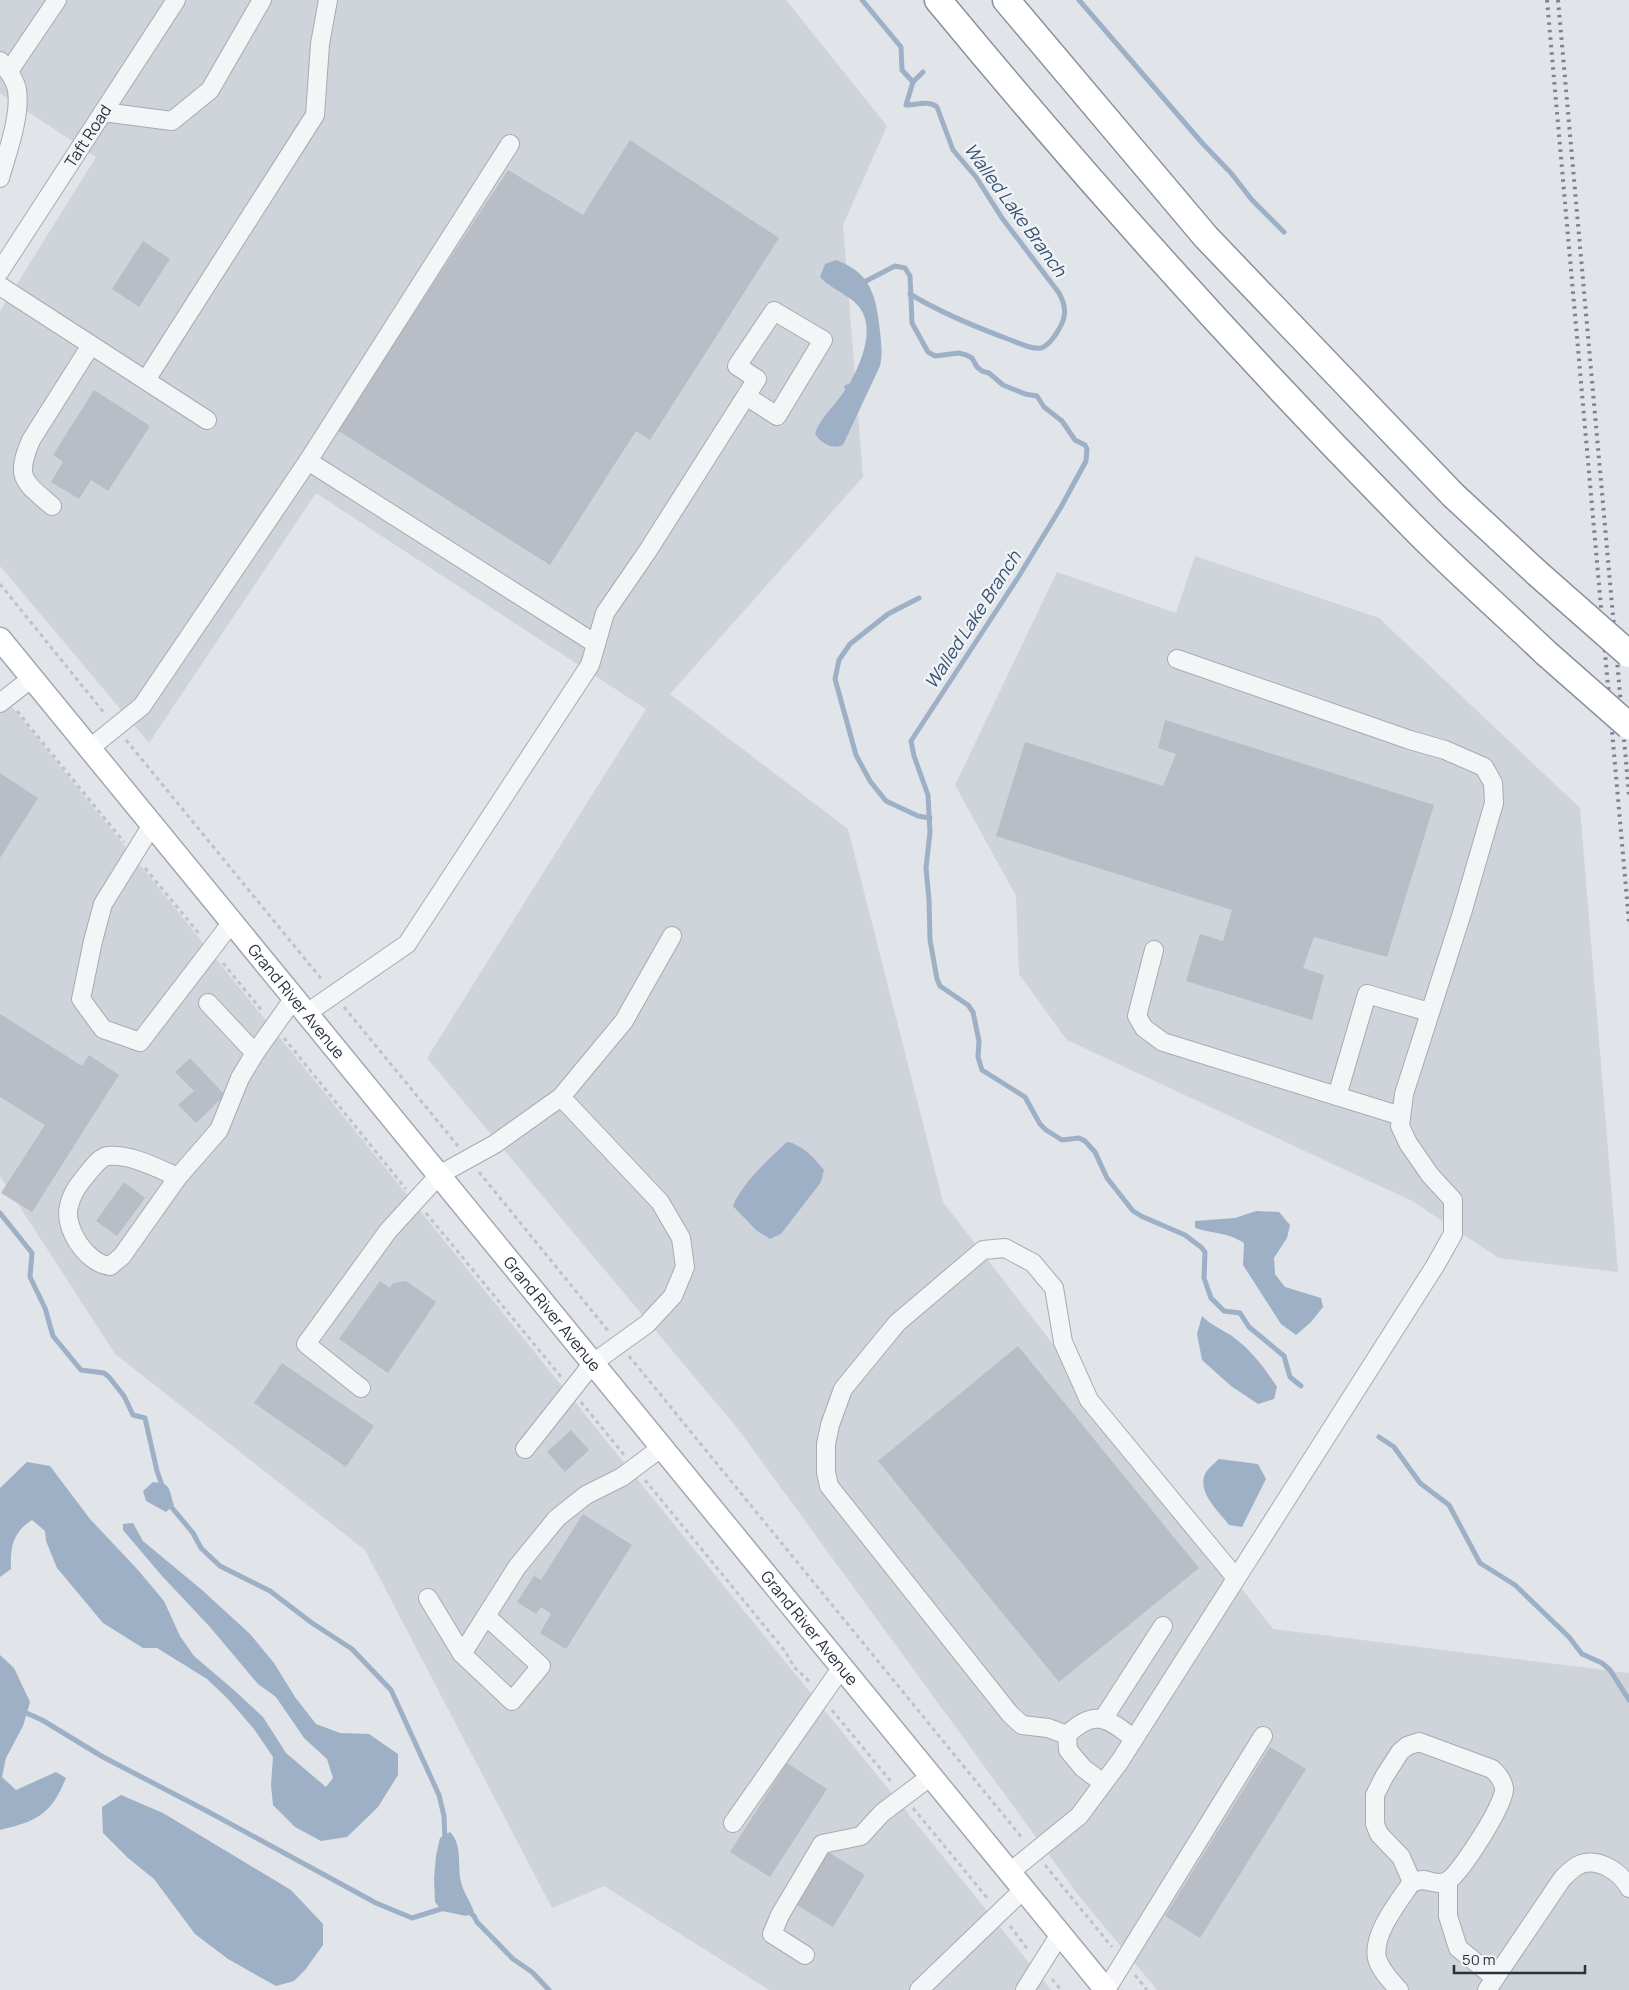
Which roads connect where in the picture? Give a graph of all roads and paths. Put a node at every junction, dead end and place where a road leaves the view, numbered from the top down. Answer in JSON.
{"nodes":[{"id":1,"x":57,"y":0,"type":"edge"},
{"id":2,"x":176,"y":0,"type":"edge"},
{"id":3,"x":262,"y":0,"type":"edge"},
{"id":4,"x":328,"y":0,"type":"edge"},
{"id":5,"x":938,"y":0,"type":"edge"},
{"id":6,"x":1006,"y":0,"type":"edge"},
{"id":7,"x":4,"y":66,"type":"edge"},
{"id":8,"x":103,"y":112,"type":"junction"},
{"id":9,"x":510,"y":144,"type":"dead end"},
{"id":10,"x":0,"y":178,"type":"edge"},
{"id":11,"x":3,"y":258,"type":"edge"},
{"id":12,"x":0,"y":286,"type":"edge"},
{"id":13,"x":91,"y":345,"type":"junction"},
{"id":14,"x":146,"y":380,"type":"junction"},
{"id":15,"x":746,"y":396,"type":"junction"},
{"id":16,"x":207,"y":420,"type":"dead end"},
{"id":17,"x":308,"y":461,"type":"junction"},
{"id":18,"x":52,"y":506,"type":"dead end"},
{"id":19,"x":0,"y":584,"type":"edge"},
{"id":20,"x":0,"y":639,"type":"edge"},
{"id":21,"x":596,"y":644,"type":"junction"},
{"id":22,"x":1629,"y":654,"type":"edge"},
{"id":23,"x":1177,"y":659,"type":"dead end"},
{"id":24,"x":32,"y":678,"type":"junction"},
{"id":25,"x":3,"y":701,"type":"edge"},
{"id":26,"x":1629,"y":726,"type":"edge"},
{"id":27,"x":116,"y":727,"type":"junction"},
{"id":28,"x":90,"y":748,"type":"junction"},
{"id":29,"x":152,"y":825,"type":"junction"},
{"id":30,"x":134,"y":854,"type":"junction"},
{"id":31,"x":232,"y":922,"type":"junction"},
{"id":32,"x":672,"y":936,"type":"dead end"},
{"id":33,"x":212,"y":949,"type":"junction"},
{"id":34,"x":1154,"y":950,"type":"dead end"},
{"id":35,"x":334,"y":994,"type":"junction"},
{"id":36,"x":208,"y":1003,"type":"dead end"},
{"id":37,"x":300,"y":1006,"type":"junction"},
{"id":38,"x":1429,"y":1012,"type":"junction"},
{"id":39,"x":274,"y":1026,"type":"junction"},
{"id":40,"x":255,"y":1053,"type":"junction"},
{"id":41,"x":1337,"y":1096,"type":"junction"},
{"id":42,"x":561,"y":1097,"type":"junction"},
{"id":43,"x":1402,"y":1116,"type":"junction"},
{"id":44,"x":468,"y":1159,"type":"junction"},
{"id":45,"x":439,"y":1176,"type":"junction"},
{"id":46,"x":178,"y":1177,"type":"junction"},
{"id":47,"x":416,"y":1200,"type":"junction"},
{"id":48,"x":619,"y":1344,"type":"junction"},
{"id":49,"x":593,"y":1363,"type":"junction"},
{"id":50,"x":361,"y":1388,"type":"dead end"},
{"id":51,"x":572,"y":1390,"type":"junction"},
{"id":52,"x":662,"y":1447,"type":"junction"},
{"id":53,"x":525,"y":1449,"type":"dead end"},
{"id":54,"x":622,"y":1452,"type":"dead end"},
{"id":55,"x":647,"y":1482,"type":"dead end"},
{"id":56,"x":1236,"y":1578,"type":"junction"},
{"id":57,"x":428,"y":1598,"type":"dead end"},
{"id":58,"x":486,"y":1616,"type":"junction"},
{"id":59,"x":1164,"y":1626,"type":"dead end"},
{"id":60,"x":462,"y":1654,"type":"junction"},
{"id":61,"x":842,"y":1666,"type":"junction"},
{"id":62,"x":821,"y":1695,"type":"junction"},
{"id":63,"x":1103,"y":1719,"type":"junction"},
{"id":64,"x":1067,"y":1735,"type":"junction"},
{"id":65,"x":1263,"y":1736,"type":"dead end"},
{"id":66,"x":1134,"y":1739,"type":"junction"},
{"id":67,"x":931,"y":1776,"type":"junction"},
{"id":68,"x":1103,"y":1783,"type":"junction"},
{"id":69,"x":903,"y":1796,"type":"junction"},
{"id":70,"x":733,"y":1823,"type":"dead end"},
{"id":71,"x":1035,"y":1852,"type":"junction"},
{"id":72,"x":1017,"y":1881,"type":"junction"},
{"id":73,"x":1448,"y":1881,"type":"junction"},
{"id":74,"x":1412,"y":1882,"type":"junction"},
{"id":75,"x":1629,"y":1888,"type":"edge"},
{"id":76,"x":999,"y":1912,"type":"junction"},
{"id":77,"x":1060,"y":1934,"type":"junction"},
{"id":78,"x":805,"y":1956,"type":"dead end"},
{"id":79,"x":1124,"y":1961,"type":"junction"},
{"id":80,"x":1040,"y":1965,"type":"junction"},
{"id":81,"x":1491,"y":1984,"type":"edge"},
{"id":82,"x":919,"y":1990,"type":"edge"},
{"id":83,"x":1025,"y":1990,"type":"edge"},
{"id":84,"x":1061,"y":1990,"type":"edge"},
{"id":85,"x":1106,"y":1990,"type":"edge"},
{"id":86,"x":1147,"y":1990,"type":"edge"},
{"id":87,"x":1398,"y":1990,"type":"edge"}],
"edges":[{"from":1,"to":7,"type":"street"},
{"from":2,"to":8,"type":"street","name":"Taft Road"},
{"from":3,"to":8,"type":"street"},
{"from":4,"to":14,"type":"street"},
{"from":5,"to":26,"type":"highway","bridge":true},
{"from":6,"to":22,"type":"highway","bridge":true},
{"from":7,"to":10,"type":"street"},
{"from":8,"to":11,"type":"street","name":"Taft Road"},
{"from":9,"to":17,"type":"street"},
{"from":12,"to":13,"type":"street"},
{"from":13,"to":14,"type":"street"},
{"from":13,"to":18,"type":"street"},
{"from":14,"to":16,"type":"street"},
{"from":15,"to":15,"type":"street"},
{"from":15,"to":21,"type":"street"},
{"from":17,"to":21,"type":"street"},
{"from":17,"to":27,"type":"street"},
{"from":19,"to":27,"type":"path"},
{"from":20,"to":24,"type":"main road","name":"Grand River Avenue"},
{"from":21,"to":35,"type":"street"},
{"from":23,"to":38,"type":"street"},
{"from":24,"to":25,"type":"street"},
{"from":24,"to":28,"type":"main road","name":"Grand River Avenue"},
{"from":25,"to":30,"type":"path"},
{"from":27,"to":28,"type":"street"},
{"from":27,"to":35,"type":"path"},
{"from":28,"to":29,"type":"main road","name":"Grand River Avenue"},
{"from":29,"to":30,"type":"street"},
{"from":29,"to":31,"type":"main road","name":"Grand River Avenue"},
{"from":30,"to":33,"type":"path"},
{"from":30,"to":33,"type":"street"},
{"from":31,"to":33,"type":"street"},
{"from":31,"to":37,"type":"main road","name":"Grand River Avenue"},
{"from":32,"to":42,"type":"street"},
{"from":33,"to":39,"type":"path"},
{"from":34,"to":41,"type":"street"},
{"from":35,"to":37,"type":"street"},
{"from":35,"to":44,"type":"path"},
{"from":36,"to":40,"type":"street"},
{"from":37,"to":39,"type":"street"},
{"from":37,"to":45,"type":"main road","name":"Grand River Avenue"},
{"from":38,"to":41,"type":"street"},
{"from":38,"to":43,"type":"street"},
{"from":39,"to":40,"type":"street"},
{"from":39,"to":47,"type":"path"},
{"from":40,"to":46,"type":"street"},
{"from":41,"to":43,"type":"street"},
{"from":42,"to":44,"type":"street"},
{"from":42,"to":48,"type":"street"},
{"from":43,"to":56,"type":"street"},
{"from":44,"to":45,"type":"street"},
{"from":44,"to":48,"type":"path"},
{"from":45,"to":47,"type":"street"},
{"from":45,"to":49,"type":"main road","name":"Grand River Avenue"},
{"from":46,"to":46,"type":"street"},
{"from":47,"to":50,"type":"street"},
{"from":47,"to":51,"type":"path"},
{"from":48,"to":49,"type":"street"},
{"from":48,"to":71,"type":"path"},
{"from":49,"to":51,"type":"street"},
{"from":49,"to":52,"type":"main road","name":"Grand River Avenue"},
{"from":51,"to":53,"type":"street"},
{"from":51,"to":54,"type":"path"},
{"from":52,"to":58,"type":"street"},
{"from":52,"to":61,"type":"main road","name":"Grand River Avenue"},
{"from":55,"to":62,"type":"path"},
{"from":56,"to":64,"type":"street"},
{"from":56,"to":66,"type":"street"},
{"from":57,"to":60,"type":"street"},
{"from":58,"to":60,"type":"street"},
{"from":58,"to":60,"type":"street"},
{"from":59,"to":63,"type":"street"},
{"from":61,"to":62,"type":"street"},
{"from":61,"to":67,"type":"main road","name":"Grand River Avenue"},
{"from":62,"to":69,"type":"path"},
{"from":62,"to":70,"type":"street"},
{"from":63,"to":64,"type":"street"},
{"from":63,"to":66,"type":"street"},
{"from":64,"to":68,"type":"street"},
{"from":65,"to":79,"type":"street"},
{"from":66,"to":68,"type":"street"},
{"from":67,"to":69,"type":"street"},
{"from":67,"to":72,"type":"main road","name":"Grand River Avenue"},
{"from":68,"to":71,"type":"street"},
{"from":69,"to":76,"type":"path"},
{"from":69,"to":78,"type":"street"},
{"from":71,"to":72,"type":"street"},
{"from":71,"to":79,"type":"path"},
{"from":72,"to":76,"type":"street"},
{"from":72,"to":77,"type":"main road","name":"Grand River Avenue"},
{"from":73,"to":74,"type":"street"},
{"from":73,"to":74,"type":"street"},
{"from":73,"to":81,"type":"street"},
{"from":74,"to":87,"type":"street"},
{"from":75,"to":81,"type":"street"},
{"from":76,"to":80,"type":"path"},
{"from":76,"to":82,"type":"street"},
{"from":77,"to":80,"type":"street"},
{"from":77,"to":85,"type":"main road","name":"Grand River Avenue"},
{"from":79,"to":85,"type":"street"},
{"from":79,"to":86,"type":"path"},
{"from":80,"to":83,"type":"street"},
{"from":80,"to":84,"type":"path"}]}
